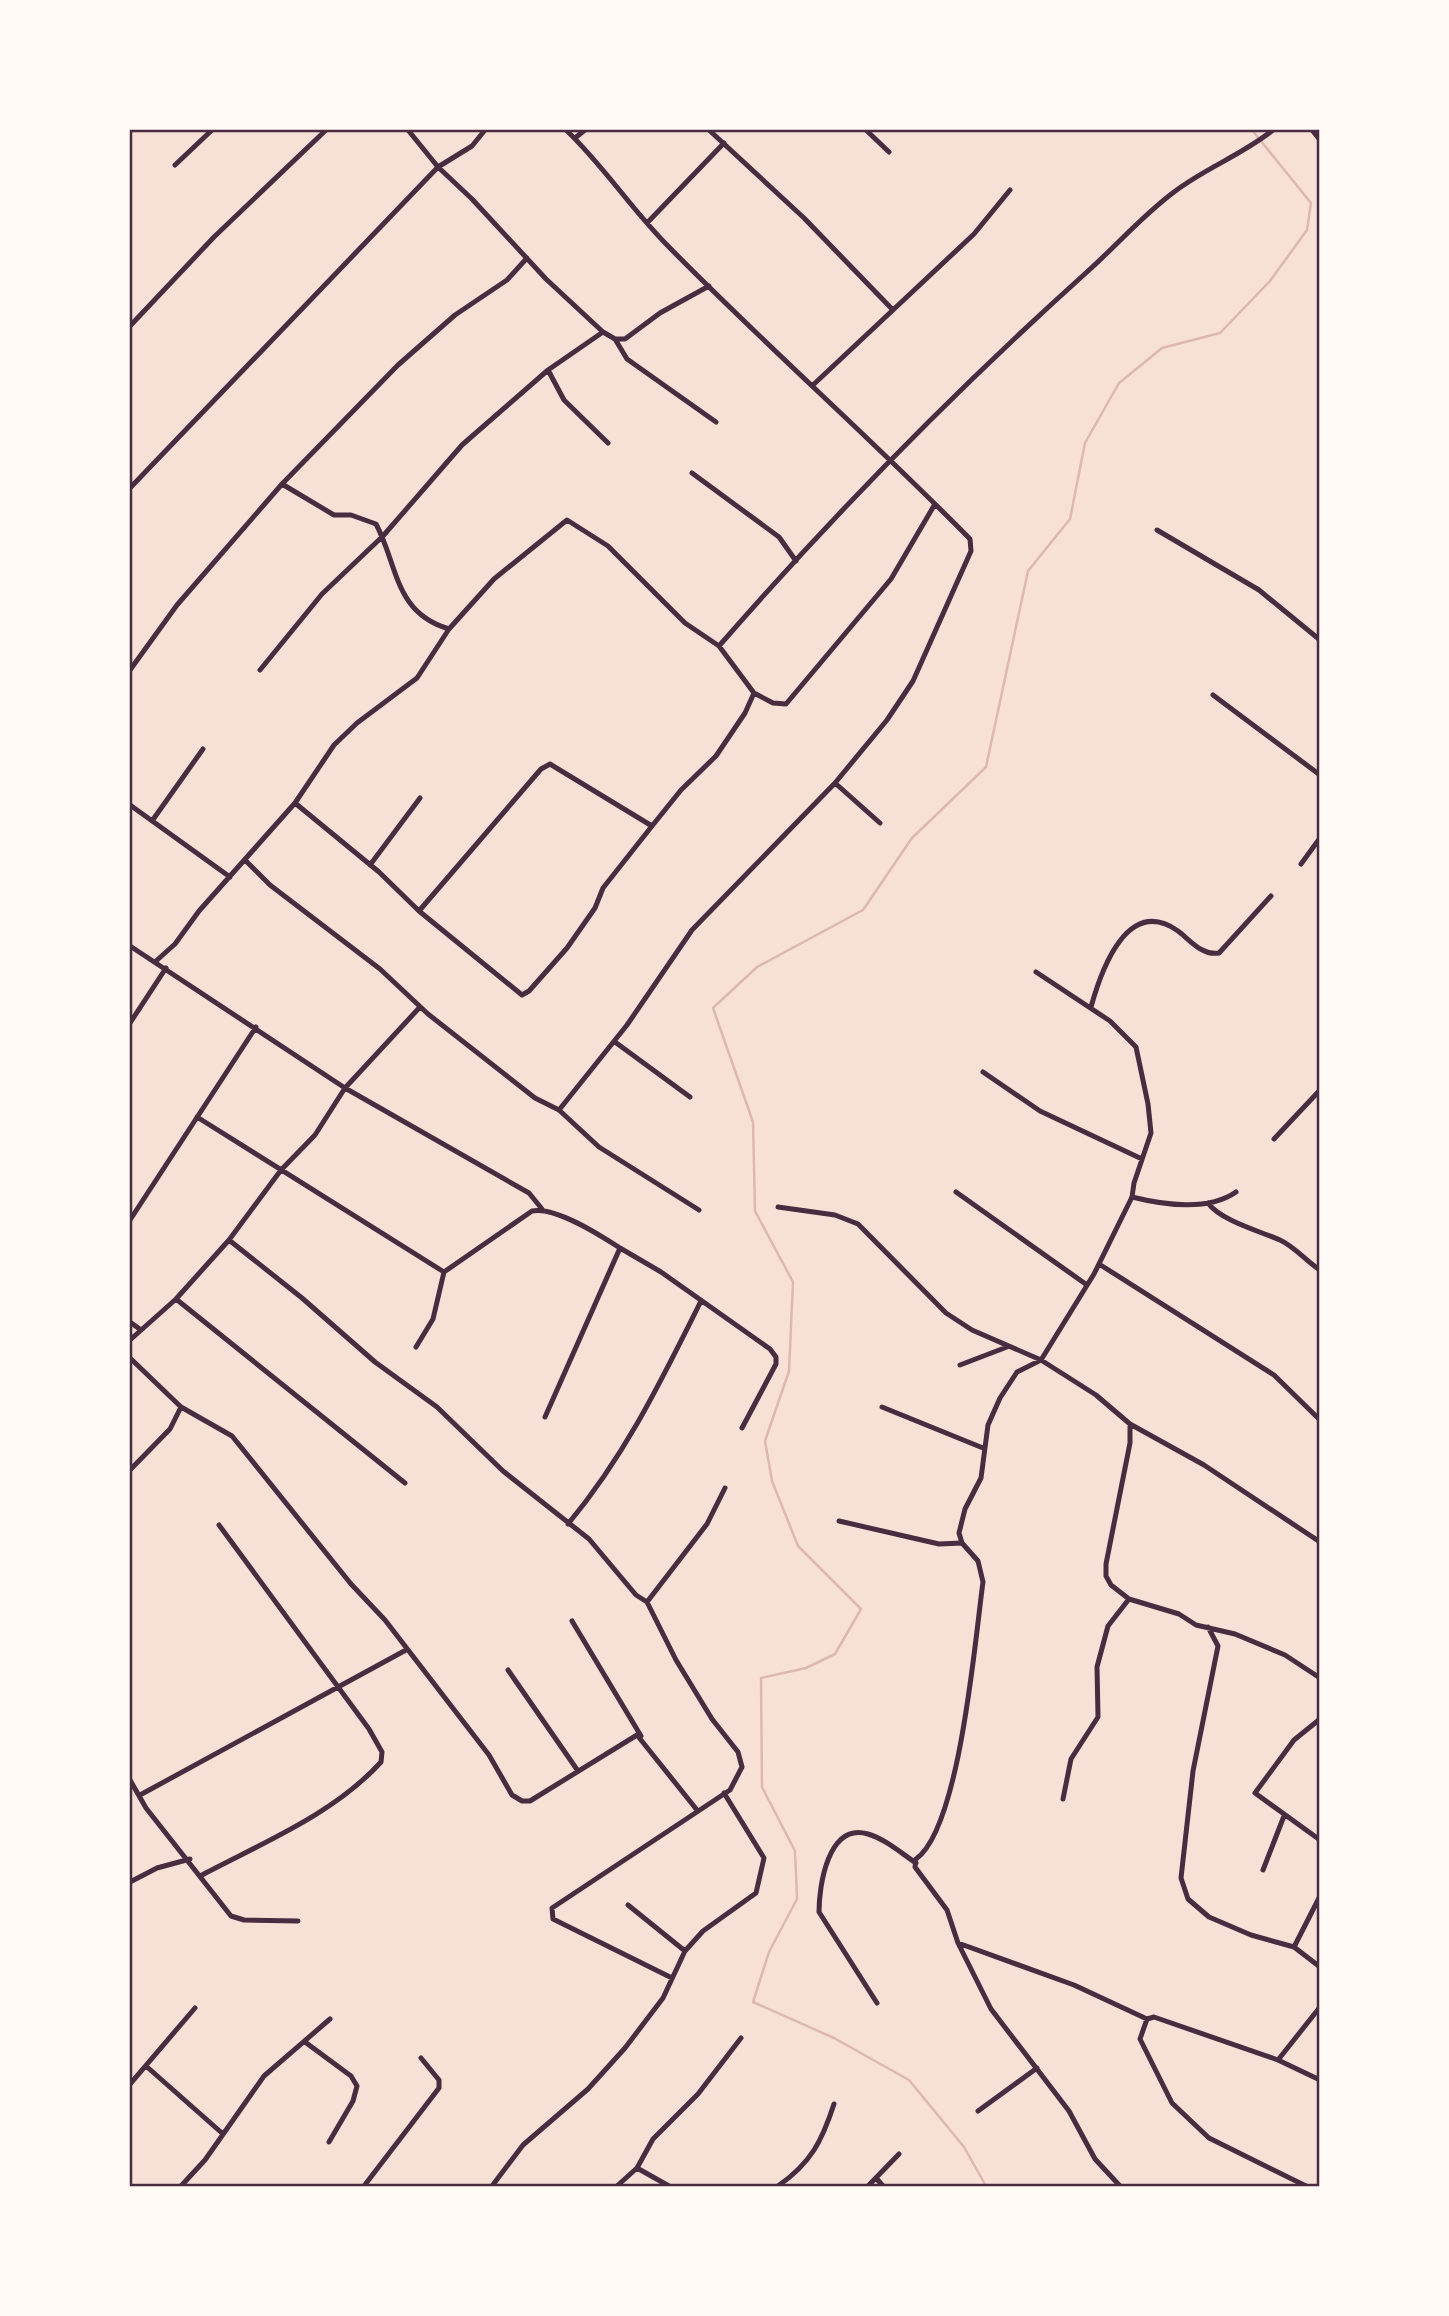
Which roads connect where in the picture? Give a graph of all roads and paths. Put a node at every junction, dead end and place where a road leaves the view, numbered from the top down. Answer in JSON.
{"nodes":[{"id":1,"x":212,"y":130,"type":"edge"},
{"id":2,"x":326,"y":130,"type":"edge"},
{"id":3,"x":408,"y":130,"type":"edge"},
{"id":4,"x":485,"y":130,"type":"edge"},
{"id":5,"x":566,"y":130,"type":"edge"},
{"id":6,"x":585,"y":130,"type":"edge"},
{"id":7,"x":709,"y":130,"type":"edge"},
{"id":8,"x":866,"y":130,"type":"edge"},
{"id":9,"x":1273,"y":130,"type":"edge"},
{"id":10,"x":1311,"y":130,"type":"edge"},
{"id":11,"x":575,"y":138,"type":"junction"},
{"id":12,"x":1320,"y":140,"type":"edge"},
{"id":13,"x":723,"y":144,"type":"junction"},
{"id":14,"x":889,"y":152,"type":"dead end"},
{"id":15,"x":175,"y":165,"type":"dead end"},
{"id":16,"x":438,"y":167,"type":"junction"},
{"id":17,"x":1010,"y":190,"type":"dead end"},
{"id":18,"x":647,"y":223,"type":"junction"},
{"id":19,"x":527,"y":258,"type":"junction"},
{"id":20,"x":709,"y":286,"type":"junction"},
{"id":21,"x":892,"y":309,"type":"junction"},
{"id":22,"x":130,"y":326,"type":"edge"},
{"id":23,"x":603,"y":332,"type":"junction"},
{"id":24,"x":615,"y":339,"type":"junction"},
{"id":25,"x":548,"y":370,"type":"junction"},
{"id":26,"x":813,"y":384,"type":"junction"},
{"id":27,"x":716,"y":422,"type":"dead end"},
{"id":28,"x":608,"y":443,"type":"dead end"},
{"id":29,"x":893,"y":461,"type":"junction"},
{"id":30,"x":692,"y":473,"type":"dead end"},
{"id":31,"x":282,"y":484,"type":"junction"},
{"id":32,"x":130,"y":488,"type":"edge"},
{"id":33,"x":935,"y":504,"type":"junction"},
{"id":34,"x":1157,"y":530,"type":"dead end"},
{"id":35,"x":383,"y":536,"type":"junction"},
{"id":36,"x":796,"y":561,"type":"junction"},
{"id":37,"x":449,"y":629,"type":"junction"},
{"id":38,"x":1320,"y":640,"type":"edge"},
{"id":39,"x":719,"y":646,"type":"junction"},
{"id":40,"x":130,"y":670,"type":"edge"},
{"id":41,"x":260,"y":670,"type":"dead end"},
{"id":42,"x":754,"y":693,"type":"junction"},
{"id":43,"x":1213,"y":695,"type":"dead end"},
{"id":44,"x":203,"y":750,"type":"dead end"},
{"id":45,"x":1320,"y":775,"type":"edge"},
{"id":46,"x":835,"y":783,"type":"junction"},
{"id":47,"x":420,"y":798,"type":"dead end"},
{"id":48,"x":295,"y":803,"type":"junction"},
{"id":49,"x":130,"y":805,"type":"edge"},
{"id":50,"x":152,"y":821,"type":"junction"},
{"id":51,"x":880,"y":823,"type":"dead end"},
{"id":52,"x":652,"y":826,"type":"junction"},
{"id":53,"x":1320,"y":838,"type":"edge"},
{"id":54,"x":245,"y":860,"type":"junction"},
{"id":55,"x":1301,"y":864,"type":"dead end"},
{"id":56,"x":370,"y":865,"type":"junction"},
{"id":57,"x":230,"y":877,"type":"junction"},
{"id":58,"x":1271,"y":896,"type":"dead end"},
{"id":59,"x":418,"y":911,"type":"junction"},
{"id":60,"x":130,"y":946,"type":"edge"},
{"id":61,"x":156,"y":961,"type":"junction"},
{"id":62,"x":166,"y":968,"type":"junction"},
{"id":63,"x":1037,"y":972,"type":"dead end"},
{"id":64,"x":421,"y":1007,"type":"junction"},
{"id":65,"x":1091,"y":1007,"type":"junction"},
{"id":66,"x":130,"y":1023,"type":"edge"},
{"id":67,"x":256,"y":1027,"type":"junction"},
{"id":68,"x":615,"y":1042,"type":"junction"},
{"id":69,"x":983,"y":1072,"type":"dead end"},
{"id":70,"x":345,"y":1088,"type":"junction"},
{"id":71,"x":1320,"y":1090,"type":"edge"},
{"id":72,"x":690,"y":1097,"type":"dead end"},
{"id":73,"x":559,"y":1110,"type":"junction"},
{"id":74,"x":197,"y":1117,"type":"junction"},
{"id":75,"x":1274,"y":1139,"type":"dead end"},
{"id":76,"x":1142,"y":1159,"type":"junction"},
{"id":77,"x":281,"y":1170,"type":"junction"},
{"id":78,"x":956,"y":1192,"type":"dead end"},
{"id":79,"x":1236,"y":1192,"type":"dead end"},
{"id":80,"x":1132,"y":1197,"type":"junction"},
{"id":81,"x":1208,"y":1203,"type":"junction"},
{"id":82,"x":778,"y":1207,"type":"dead end"},
{"id":83,"x":542,"y":1209,"type":"junction"},
{"id":84,"x":699,"y":1210,"type":"dead end"},
{"id":85,"x":130,"y":1220,"type":"edge"},
{"id":86,"x":229,"y":1240,"type":"junction"},
{"id":87,"x":620,"y":1248,"type":"junction"},
{"id":88,"x":1099,"y":1264,"type":"junction"},
{"id":89,"x":1320,"y":1270,"type":"edge"},
{"id":90,"x":443,"y":1272,"type":"junction"},
{"id":91,"x":1087,"y":1285,"type":"junction"},
{"id":92,"x":176,"y":1299,"type":"junction"},
{"id":93,"x":701,"y":1301,"type":"junction"},
{"id":94,"x":130,"y":1322,"type":"edge"},
{"id":95,"x":141,"y":1330,"type":"junction"},
{"id":96,"x":130,"y":1340,"type":"edge"},
{"id":97,"x":416,"y":1347,"type":"dead end"},
{"id":98,"x":1007,"y":1347,"type":"junction"},
{"id":99,"x":130,"y":1359,"type":"edge"},
{"id":100,"x":1041,"y":1360,"type":"junction"},
{"id":101,"x":960,"y":1365,"type":"dead end"},
{"id":102,"x":181,"y":1407,"type":"junction"},
{"id":103,"x":882,"y":1407,"type":"dead end"},
{"id":104,"x":545,"y":1417,"type":"dead end"},
{"id":105,"x":1320,"y":1420,"type":"edge"},
{"id":106,"x":1130,"y":1424,"type":"junction"},
{"id":107,"x":741,"y":1427,"type":"dead end"},
{"id":108,"x":983,"y":1448,"type":"junction"},
{"id":109,"x":130,"y":1470,"type":"edge"},
{"id":110,"x":405,"y":1483,"type":"dead end"},
{"id":111,"x":725,"y":1488,"type":"dead end"},
{"id":112,"x":839,"y":1521,"type":"dead end"},
{"id":113,"x":568,"y":1524,"type":"junction"},
{"id":114,"x":219,"y":1525,"type":"dead end"},
{"id":115,"x":1320,"y":1542,"type":"edge"},
{"id":116,"x":962,"y":1543,"type":"junction"},
{"id":117,"x":1129,"y":1599,"type":"junction"},
{"id":118,"x":646,"y":1602,"type":"junction"},
{"id":119,"x":572,"y":1621,"type":"dead end"},
{"id":120,"x":1208,"y":1627,"type":"junction"},
{"id":121,"x":406,"y":1650,"type":"junction"},
{"id":122,"x":508,"y":1670,"type":"dead end"},
{"id":123,"x":1320,"y":1678,"type":"edge"},
{"id":124,"x":337,"y":1687,"type":"junction"},
{"id":125,"x":1320,"y":1719,"type":"edge"},
{"id":126,"x":641,"y":1737,"type":"junction"},
{"id":127,"x":578,"y":1771,"type":"junction"},
{"id":128,"x":130,"y":1780,"type":"edge"},
{"id":129,"x":724,"y":1793,"type":"junction"},
{"id":130,"x":140,"y":1795,"type":"junction"},
{"id":131,"x":1063,"y":1799,"type":"dead end"},
{"id":132,"x":697,"y":1810,"type":"junction"},
{"id":133,"x":1284,"y":1816,"type":"junction"},
{"id":134,"x":1320,"y":1840,"type":"edge"},
{"id":135,"x":190,"y":1859,"type":"junction"},
{"id":136,"x":916,"y":1863,"type":"junction"},
{"id":137,"x":1263,"y":1870,"type":"dead end"},
{"id":138,"x":202,"y":1875,"type":"junction"},
{"id":139,"x":130,"y":1882,"type":"edge"},
{"id":140,"x":1320,"y":1896,"type":"edge"},
{"id":141,"x":628,"y":1905,"type":"dead end"},
{"id":142,"x":298,"y":1921,"type":"dead end"},
{"id":143,"x":958,"y":1943,"type":"junction"},
{"id":144,"x":1294,"y":1947,"type":"junction"},
{"id":145,"x":685,"y":1951,"type":"junction"},
{"id":146,"x":1320,"y":1967,"type":"edge"},
{"id":147,"x":672,"y":1978,"type":"junction"},
{"id":148,"x":877,"y":2003,"type":"dead end"},
{"id":149,"x":1320,"y":2007,"type":"edge"},
{"id":150,"x":195,"y":2008,"type":"dead end"},
{"id":151,"x":330,"y":2019,"type":"dead end"},
{"id":152,"x":1147,"y":2019,"type":"junction"},
{"id":153,"x":741,"y":2038,"type":"dead end"},
{"id":154,"x":304,"y":2042,"type":"junction"},
{"id":155,"x":421,"y":2058,"type":"dead end"},
{"id":156,"x":1278,"y":2060,"type":"junction"},
{"id":157,"x":146,"y":2066,"type":"junction"},
{"id":158,"x":1037,"y":2068,"type":"junction"},
{"id":159,"x":1320,"y":2080,"type":"edge"},
{"id":160,"x":130,"y":2084,"type":"edge"},
{"id":161,"x":834,"y":2104,"type":"dead end"},
{"id":162,"x":978,"y":2111,"type":"dead end"},
{"id":163,"x":223,"y":2134,"type":"junction"},
{"id":164,"x":330,"y":2142,"type":"dead end"},
{"id":165,"x":899,"y":2154,"type":"dead end"},
{"id":166,"x":637,"y":2168,"type":"junction"},
{"id":167,"x":876,"y":2178,"type":"junction"},
{"id":168,"x":181,"y":2186,"type":"edge"},
{"id":169,"x":364,"y":2186,"type":"edge"},
{"id":170,"x":492,"y":2186,"type":"edge"},
{"id":171,"x":617,"y":2186,"type":"edge"},
{"id":172,"x":669,"y":2186,"type":"edge"},
{"id":173,"x":778,"y":2186,"type":"edge"},
{"id":174,"x":868,"y":2186,"type":"edge"},
{"id":175,"x":883,"y":2186,"type":"edge"},
{"id":176,"x":1120,"y":2186,"type":"edge"},
{"id":177,"x":1306,"y":2186,"type":"edge"}],
"edges":[{"from":1,"to":15,"type":"street"},
{"from":2,"to":22,"type":"street"},
{"from":3,"to":16,"type":"street"},
{"from":4,"to":16,"type":"street"},
{"from":5,"to":11,"type":"street"},
{"from":6,"to":11,"type":"street"},
{"from":7,"to":13,"type":"street"},
{"from":8,"to":14,"type":"street"},
{"from":9,"to":29,"type":"street"},
{"from":10,"to":12,"type":"street"},
{"from":11,"to":18,"type":"street"},
{"from":13,"to":18,"type":"street"},
{"from":13,"to":21,"type":"street"},
{"from":16,"to":19,"type":"street"},
{"from":16,"to":32,"type":"street"},
{"from":17,"to":21,"type":"street"},
{"from":18,"to":20,"type":"street"},
{"from":19,"to":23,"type":"street"},
{"from":19,"to":31,"type":"street"},
{"from":20,"to":24,"type":"street"},
{"from":20,"to":26,"type":"street"},
{"from":21,"to":26,"type":"street"},
{"from":23,"to":24,"type":"street"},
{"from":23,"to":25,"type":"street"},
{"from":24,"to":27,"type":"street"},
{"from":25,"to":28,"type":"street"},
{"from":25,"to":35,"type":"street"},
{"from":26,"to":29,"type":"street"},
{"from":29,"to":33,"type":"street"},
{"from":29,"to":36,"type":"street"},
{"from":30,"to":36,"type":"street"},
{"from":31,"to":35,"type":"street"},
{"from":31,"to":40,"type":"street"},
{"from":33,"to":42,"type":"street"},
{"from":33,"to":46,"type":"street"},
{"from":34,"to":38,"type":"street"},
{"from":35,"to":37,"type":"street"},
{"from":35,"to":41,"type":"street"},
{"from":36,"to":39,"type":"street"},
{"from":37,"to":39,"type":"street"},
{"from":37,"to":48,"type":"street"},
{"from":39,"to":42,"type":"street"},
{"from":42,"to":52,"type":"street"},
{"from":43,"to":45,"type":"street"},
{"from":44,"to":50,"type":"street"},
{"from":46,"to":51,"type":"street"},
{"from":46,"to":68,"type":"street"},
{"from":47,"to":56,"type":"street"},
{"from":48,"to":54,"type":"street"},
{"from":48,"to":56,"type":"street"},
{"from":49,"to":50,"type":"street"},
{"from":50,"to":57,"type":"street"},
{"from":52,"to":59,"type":"street"},
{"from":52,"to":59,"type":"street"},
{"from":53,"to":55,"type":"street"},
{"from":54,"to":57,"type":"street"},
{"from":54,"to":64,"type":"street"},
{"from":56,"to":59,"type":"street"},
{"from":57,"to":61,"type":"street"},
{"from":58,"to":65,"type":"street"},
{"from":60,"to":61,"type":"street"},
{"from":61,"to":62,"type":"street"},
{"from":62,"to":66,"type":"street"},
{"from":62,"to":67,"type":"street"},
{"from":63,"to":65,"type":"street"},
{"from":64,"to":70,"type":"street"},
{"from":64,"to":73,"type":"street"},
{"from":65,"to":76,"type":"street"},
{"from":67,"to":70,"type":"street"},
{"from":67,"to":74,"type":"street"},
{"from":68,"to":72,"type":"street"},
{"from":68,"to":73,"type":"street"},
{"from":69,"to":76,"type":"street"},
{"from":70,"to":77,"type":"street"},
{"from":70,"to":83,"type":"street"},
{"from":71,"to":75,"type":"street"},
{"from":73,"to":84,"type":"street"},
{"from":74,"to":77,"type":"street"},
{"from":74,"to":85,"type":"street"},
{"from":76,"to":80,"type":"street"},
{"from":77,"to":86,"type":"street"},
{"from":77,"to":90,"type":"street"},
{"from":78,"to":91,"type":"street"},
{"from":79,"to":81,"type":"street"},
{"from":80,"to":81,"type":"street"},
{"from":80,"to":88,"type":"street"},
{"from":81,"to":89,"type":"street"},
{"from":82,"to":98,"type":"street"},
{"from":83,"to":87,"type":"street"},
{"from":83,"to":90,"type":"street"},
{"from":86,"to":92,"type":"street"},
{"from":86,"to":113,"type":"street"},
{"from":87,"to":93,"type":"street"},
{"from":87,"to":104,"type":"street"},
{"from":88,"to":91,"type":"street"},
{"from":88,"to":105,"type":"street"},
{"from":90,"to":97,"type":"street"},
{"from":91,"to":100,"type":"street"},
{"from":92,"to":95,"type":"street"},
{"from":92,"to":110,"type":"street"},
{"from":93,"to":107,"type":"street"},
{"from":93,"to":113,"type":"street"},
{"from":94,"to":95,"type":"street"},
{"from":95,"to":96,"type":"street"},
{"from":98,"to":100,"type":"street"},
{"from":98,"to":101,"type":"street"},
{"from":99,"to":102,"type":"street"},
{"from":100,"to":106,"type":"street"},
{"from":100,"to":108,"type":"street"},
{"from":102,"to":109,"type":"street"},
{"from":102,"to":121,"type":"street"},
{"from":103,"to":108,"type":"street"},
{"from":106,"to":115,"type":"street"},
{"from":106,"to":117,"type":"street"},
{"from":108,"to":116,"type":"street"},
{"from":111,"to":118,"type":"street"},
{"from":112,"to":116,"type":"street"},
{"from":113,"to":118,"type":"street"},
{"from":114,"to":124,"type":"street"},
{"from":116,"to":136,"type":"street"},
{"from":117,"to":120,"type":"street"},
{"from":117,"to":131,"type":"street"},
{"from":118,"to":129,"type":"street"},
{"from":119,"to":126,"type":"street"},
{"from":120,"to":123,"type":"street"},
{"from":120,"to":144,"type":"street"},
{"from":121,"to":124,"type":"street"},
{"from":121,"to":127,"type":"street"},
{"from":122,"to":127,"type":"street"},
{"from":124,"to":130,"type":"street"},
{"from":124,"to":138,"type":"street"},
{"from":125,"to":133,"type":"street"},
{"from":126,"to":127,"type":"street"},
{"from":126,"to":132,"type":"street"},
{"from":128,"to":130,"type":"street"},
{"from":129,"to":132,"type":"street"},
{"from":129,"to":145,"type":"street"},
{"from":130,"to":135,"type":"street"},
{"from":132,"to":147,"type":"street"},
{"from":133,"to":134,"type":"street"},
{"from":133,"to":137,"type":"street"},
{"from":135,"to":138,"type":"street"},
{"from":135,"to":139,"type":"street"},
{"from":136,"to":143,"type":"street"},
{"from":136,"to":148,"type":"street"},
{"from":138,"to":142,"type":"street"},
{"from":140,"to":144,"type":"street"},
{"from":141,"to":145,"type":"street"},
{"from":143,"to":152,"type":"street"},
{"from":143,"to":158,"type":"street"},
{"from":144,"to":146,"type":"street"},
{"from":145,"to":147,"type":"street"},
{"from":147,"to":170,"type":"street"},
{"from":149,"to":156,"type":"street"},
{"from":150,"to":157,"type":"street"},
{"from":151,"to":154,"type":"street"},
{"from":152,"to":156,"type":"street"},
{"from":152,"to":177,"type":"street"},
{"from":153,"to":166,"type":"street"},
{"from":154,"to":163,"type":"street"},
{"from":154,"to":164,"type":"street"},
{"from":155,"to":169,"type":"street"},
{"from":156,"to":159,"type":"street"},
{"from":157,"to":160,"type":"street"},
{"from":157,"to":163,"type":"street"},
{"from":158,"to":162,"type":"street"},
{"from":158,"to":176,"type":"street"},
{"from":161,"to":173,"type":"street"},
{"from":163,"to":168,"type":"street"},
{"from":165,"to":167,"type":"street"},
{"from":166,"to":171,"type":"street"},
{"from":166,"to":172,"type":"street"},
{"from":167,"to":174,"type":"street"},
{"from":167,"to":175,"type":"street"}]}
